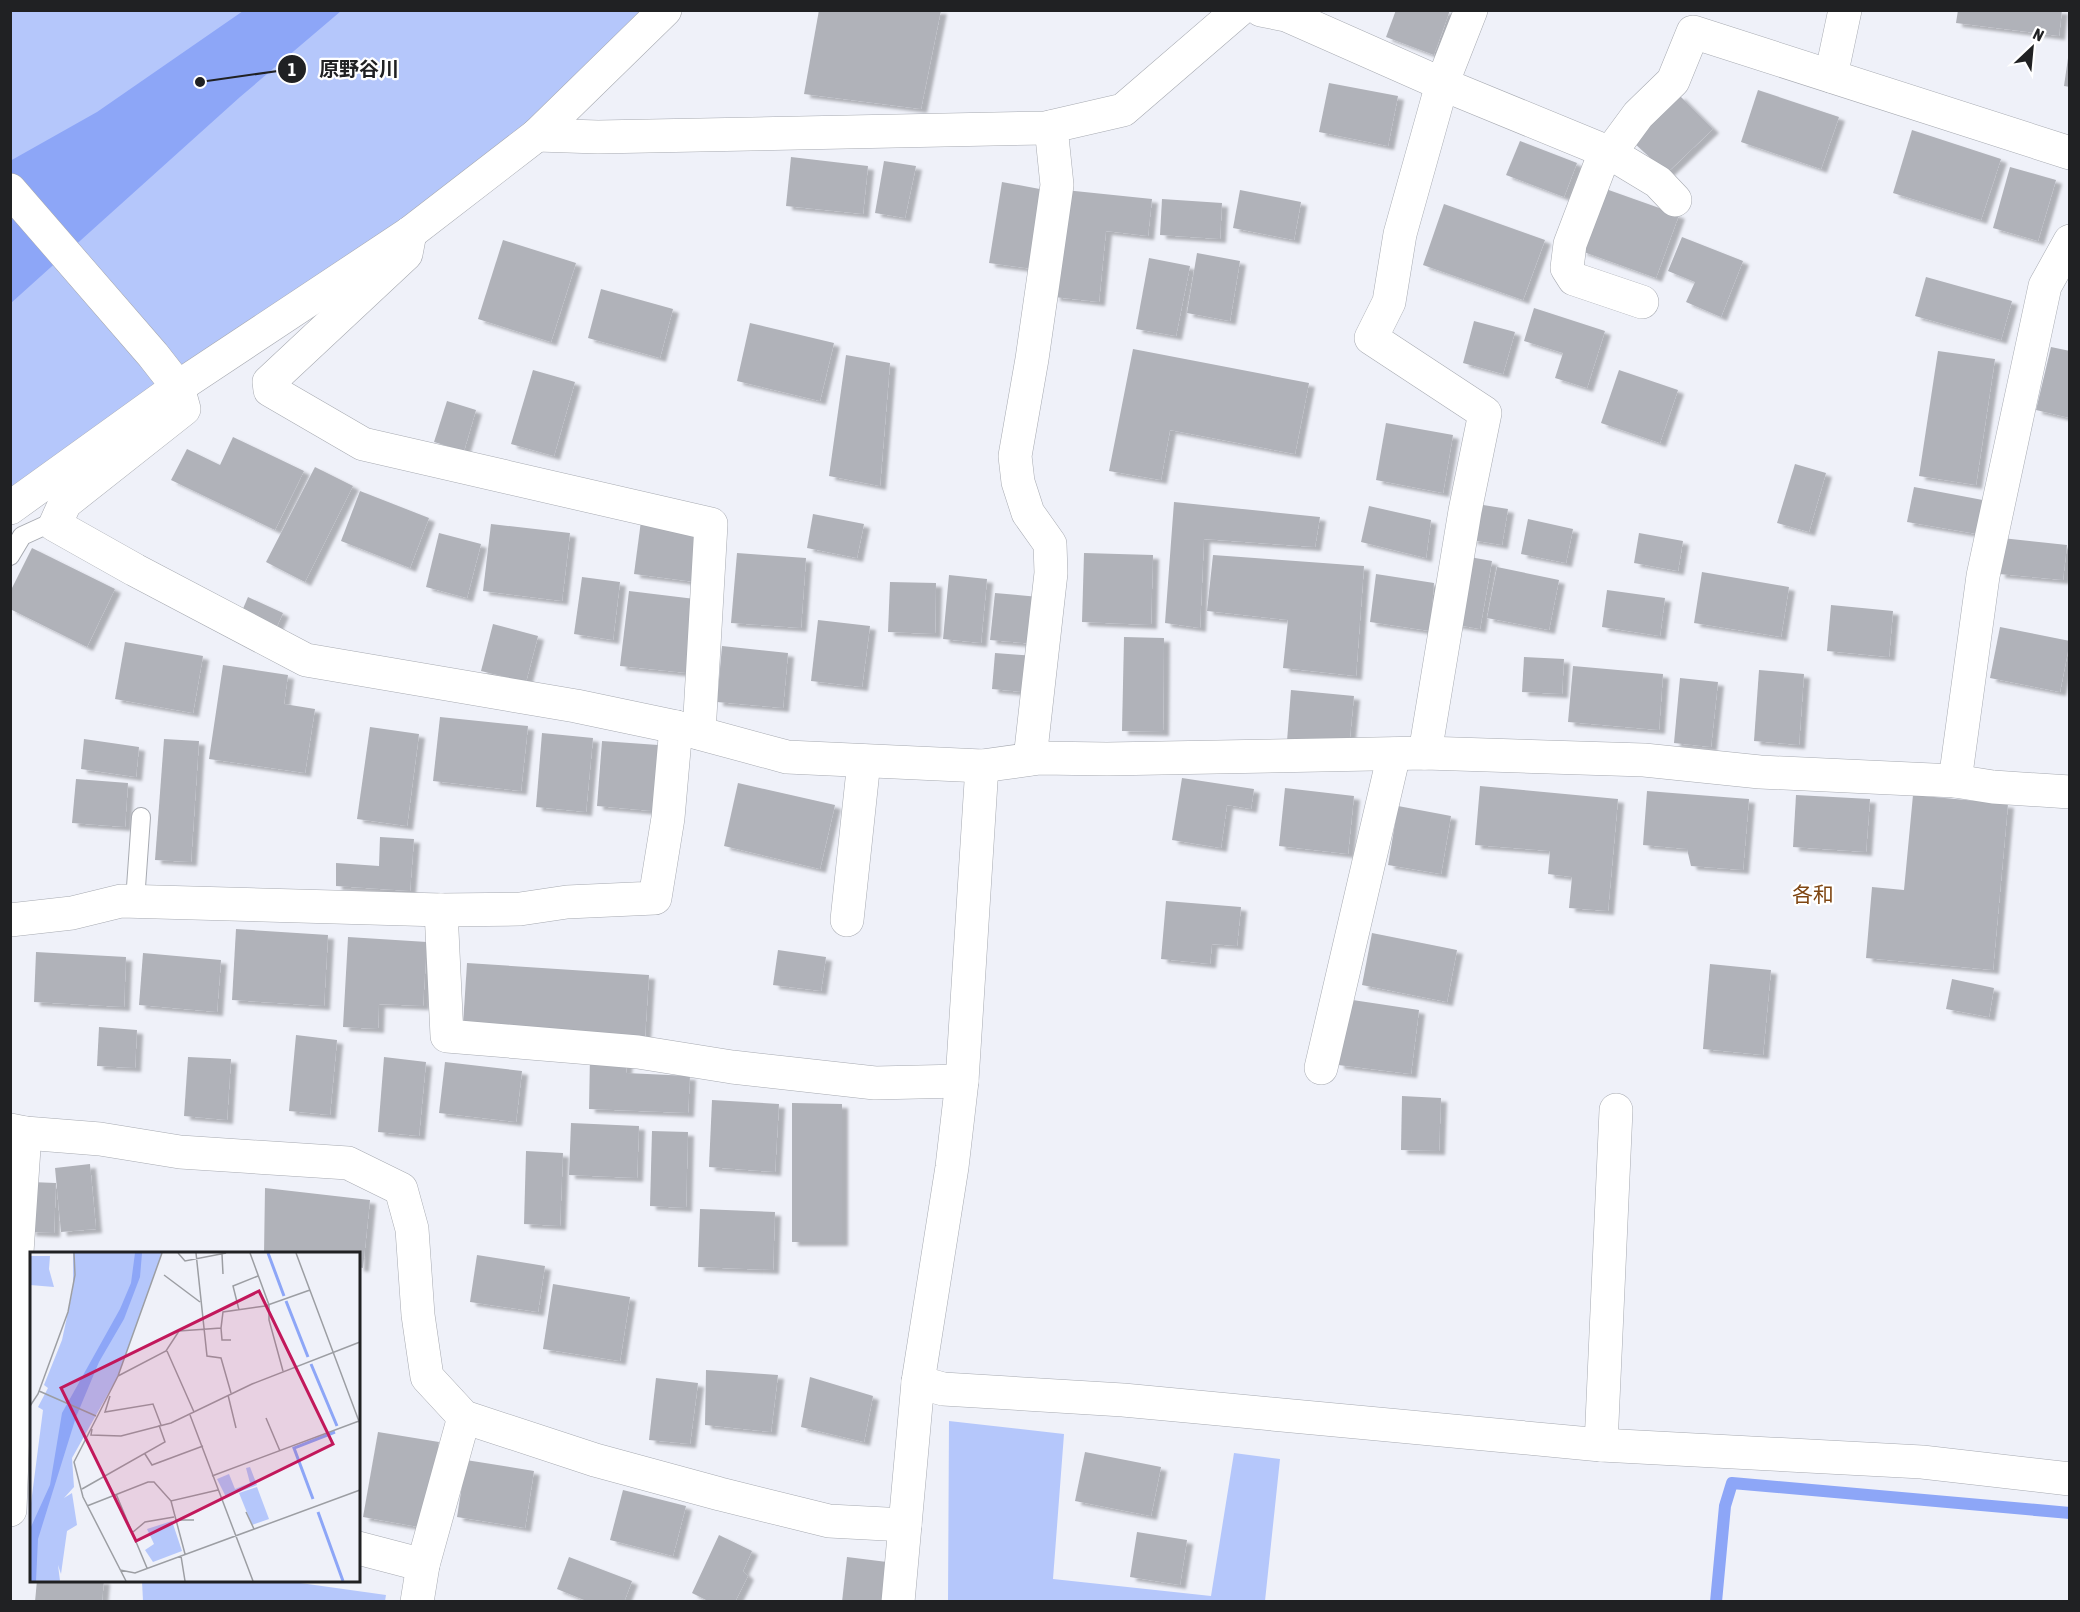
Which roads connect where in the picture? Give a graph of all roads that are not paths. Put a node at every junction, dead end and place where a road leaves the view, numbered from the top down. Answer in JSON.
{"nodes":[{"id":1,"x":665,"y":10,"type":"edge"},
{"id":2,"x":1239,"y":10,"type":"edge"},
{"id":3,"x":1261,"y":10,"type":"edge"},
{"id":4,"x":1471,"y":10,"type":"edge"},
{"id":5,"x":1845,"y":10,"type":"edge"},
{"id":6,"x":1831,"y":76,"type":"junction"},
{"id":7,"x":1442,"y":84,"type":"junction"},
{"id":8,"x":1051,"y":127,"type":"junction"},
{"id":9,"x":537,"y":135,"type":"junction"},
{"id":10,"x":1607,"y":152,"type":"junction"},
{"id":11,"x":2070,"y":153,"type":"edge"},
{"id":12,"x":10,"y":190,"type":"edge"},
{"id":13,"x":1675,"y":200,"type":"dead end"},
{"id":14,"x":410,"y":233,"type":"junction"},
{"id":15,"x":2070,"y":241,"type":"edge"},
{"id":16,"x":1642,"y":302,"type":"dead end"},
{"id":17,"x":178,"y":387,"type":"junction"},
{"id":18,"x":10,"y":508,"type":"edge"},
{"id":19,"x":57,"y":520,"type":"junction"},
{"id":20,"x":10,"y":556,"type":"edge"},
{"id":21,"x":687,"y":730,"type":"junction"},
{"id":22,"x":1410,"y":754,"type":"junction"},
{"id":23,"x":1030,"y":759,"type":"junction"},
{"id":24,"x":864,"y":760,"type":"junction"},
{"id":25,"x":982,"y":765,"type":"junction"},
{"id":26,"x":1955,"y":782,"type":"junction"},
{"id":27,"x":2070,"y":792,"type":"edge"},
{"id":28,"x":141,"y":817,"type":"dead end"},
{"id":29,"x":135,"y":901,"type":"junction"},
{"id":30,"x":441,"y":910,"type":"junction"},
{"id":31,"x":10,"y":920,"type":"edge"},
{"id":32,"x":847,"y":920,"type":"dead end"},
{"id":33,"x":1322,"y":1068,"type":"dead end"},
{"id":34,"x":962,"y":1081,"type":"junction"},
{"id":35,"x":1616,"y":1110,"type":"dead end"},
{"id":36,"x":18,"y":1131,"type":"edge"},
{"id":37,"x":918,"y":1382,"type":"junction"},
{"id":38,"x":464,"y":1417,"type":"junction"},
{"id":39,"x":1601,"y":1445,"type":"junction"},
{"id":40,"x":2070,"y":1479,"type":"edge"},
{"id":41,"x":10,"y":1510,"type":"edge"},
{"id":42,"x":30,"y":1521,"type":"edge"},
{"id":43,"x":905,"y":1525,"type":"junction"},
{"id":44,"x":10,"y":1526,"type":"edge"},
{"id":45,"x":360,"y":1549,"type":"edge"},
{"id":46,"x":423,"y":1565,"type":"junction"},
{"id":47,"x":419,"y":1601,"type":"edge"},
{"id":48,"x":898,"y":1602,"type":"edge"}],
"edges":[{"from":1,"to":9,"type":"street"},
{"from":2,"to":8,"type":"street"},
{"from":3,"to":7,"type":"street"},
{"from":4,"to":7,"type":"street"},
{"from":5,"to":6,"type":"street"},
{"from":6,"to":10,"type":"street"},
{"from":6,"to":11,"type":"street"},
{"from":7,"to":10,"type":"street"},
{"from":7,"to":22,"type":"street"},
{"from":8,"to":9,"type":"street"},
{"from":8,"to":23,"type":"street"},
{"from":9,"to":14,"type":"street"},
{"from":10,"to":13,"type":"street"},
{"from":10,"to":16,"type":"street"},
{"from":12,"to":17,"type":"street"},
{"from":14,"to":17,"type":"street"},
{"from":14,"to":21,"type":"street"},
{"from":15,"to":26,"type":"street"},
{"from":17,"to":18,"type":"street"},
{"from":17,"to":19,"type":"street"},
{"from":19,"to":20,"type":"lane"},
{"from":19,"to":21,"type":"street"},
{"from":21,"to":24,"type":"street"},
{"from":21,"to":30,"type":"street"},
{"from":22,"to":23,"type":"street"},
{"from":22,"to":26,"type":"street"},
{"from":22,"to":33,"type":"street"},
{"from":23,"to":25,"type":"street"},
{"from":24,"to":25,"type":"street"},
{"from":24,"to":32,"type":"street"},
{"from":25,"to":34,"type":"street"},
{"from":26,"to":27,"type":"street"},
{"from":28,"to":29,"type":"lane"},
{"from":29,"to":30,"type":"street"},
{"from":29,"to":31,"type":"street"},
{"from":30,"to":34,"type":"street"},
{"from":34,"to":37,"type":"street"},
{"from":35,"to":39,"type":"street"},
{"from":36,"to":38,"type":"street"},
{"from":36,"to":41,"type":"street"},
{"from":37,"to":39,"type":"street"},
{"from":37,"to":43,"type":"street"},
{"from":38,"to":43,"type":"street"},
{"from":38,"to":46,"type":"street"},
{"from":39,"to":40,"type":"street"},
{"from":42,"to":44,"type":"street"},
{"from":43,"to":48,"type":"street"},
{"from":45,"to":46,"type":"street"},
{"from":46,"to":47,"type":"street"}]}
